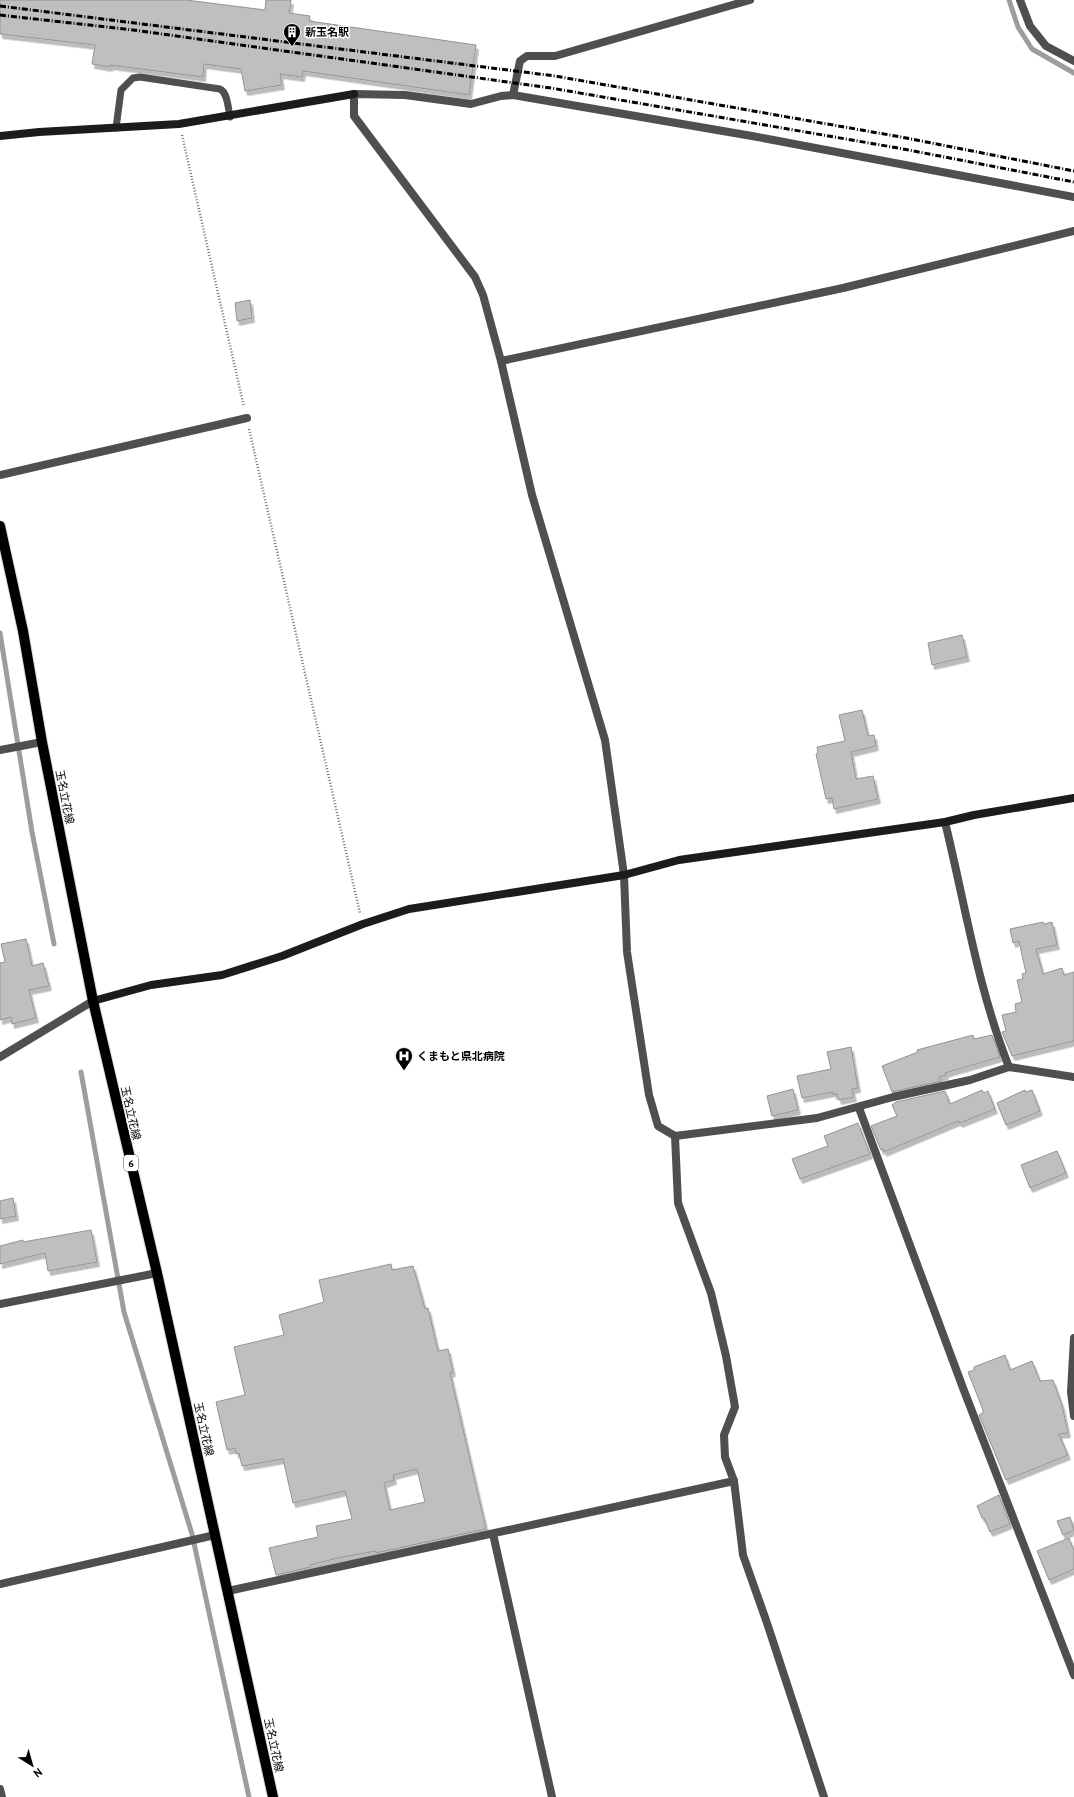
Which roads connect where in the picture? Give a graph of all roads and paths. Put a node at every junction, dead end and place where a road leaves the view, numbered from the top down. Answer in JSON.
{"nodes":[{"id":1,"x":750,"y":0,"type":"edge"},
{"id":2,"x":1020,"y":0,"type":"edge"},
{"id":3,"x":1074,"y":61,"type":"edge"},
{"id":4,"x":354,"y":94,"type":"junction"},
{"id":5,"x":513,"y":95,"type":"junction"},
{"id":6,"x":230,"y":117,"type":"junction"},
{"id":7,"x":179,"y":124,"type":"junction"},
{"id":8,"x":116,"y":128,"type":"junction"},
{"id":9,"x":0,"y":136,"type":"edge"},
{"id":10,"x":1074,"y":198,"type":"edge"},
{"id":11,"x":1074,"y":231,"type":"edge"},
{"id":12,"x":501,"y":361,"type":"junction"},
{"id":13,"x":247,"y":418,"type":"junction"},
{"id":14,"x":0,"y":475,"type":"edge"},
{"id":15,"x":0,"y":526,"type":"edge"},
{"id":16,"x":42,"y":742,"type":"junction"},
{"id":17,"x":3,"y":750,"type":"edge"},
{"id":18,"x":1074,"y":798,"type":"edge"},
{"id":19,"x":945,"y":822,"type":"junction"},
{"id":20,"x":624,"y":875,"type":"junction"},
{"id":21,"x":363,"y":924,"type":"junction"},
{"id":22,"x":93,"y":1001,"type":"junction"},
{"id":23,"x":0,"y":1057,"type":"edge"},
{"id":24,"x":1009,"y":1067,"type":"junction"},
{"id":25,"x":1074,"y":1077,"type":"edge"},
{"id":26,"x":859,"y":1108,"type":"junction"},
{"id":27,"x":675,"y":1136,"type":"junction"},
{"id":28,"x":156,"y":1273,"type":"junction"},
{"id":29,"x":0,"y":1304,"type":"edge"},
{"id":30,"x":1074,"y":1338,"type":"edge"},
{"id":31,"x":1074,"y":1416,"type":"edge"},
{"id":32,"x":734,"y":1481,"type":"junction"},
{"id":33,"x":493,"y":1534,"type":"junction"},
{"id":34,"x":215,"y":1535,"type":"junction"},
{"id":35,"x":0,"y":1584,"type":"edge"},
{"id":36,"x":228,"y":1591,"type":"junction"},
{"id":37,"x":1074,"y":1675,"type":"edge"},
{"id":38,"x":0,"y":1789,"type":"edge"},
{"id":39,"x":2,"y":1797,"type":"edge"},
{"id":40,"x":273,"y":1797,"type":"edge"},
{"id":41,"x":552,"y":1797,"type":"edge"},
{"id":42,"x":824,"y":1797,"type":"edge"}],
"edges":[{"from":1,"to":5,"type":"street"},
{"from":2,"to":3,"type":"street"},
{"from":4,"to":5,"type":"street"},
{"from":4,"to":6,"type":"street"},
{"from":4,"to":12,"type":"street"},
{"from":5,"to":10,"type":"street"},
{"from":6,"to":7,"type":"street"},
{"from":6,"to":8,"type":"lane"},
{"from":7,"to":8,"type":"street"},
{"from":7,"to":13,"type":"path"},
{"from":8,"to":9,"type":"street"},
{"from":11,"to":12,"type":"street"},
{"from":12,"to":20,"type":"street"},
{"from":13,"to":14,"type":"street"},
{"from":13,"to":21,"type":"path"},
{"from":15,"to":16,"type":"main road","name":"玉名立花線","number":"6"},
{"from":16,"to":17,"type":"street"},
{"from":16,"to":22,"type":"main road","name":"玉名立花線","number":"6"},
{"from":18,"to":19,"type":"street"},
{"from":19,"to":20,"type":"street"},
{"from":19,"to":24,"type":"street"},
{"from":20,"to":21,"type":"street"},
{"from":20,"to":27,"type":"street"},
{"from":21,"to":22,"type":"street"},
{"from":22,"to":23,"type":"street"},
{"from":22,"to":28,"type":"main road","name":"玉名立花線","number":"6"},
{"from":24,"to":25,"type":"street"},
{"from":24,"to":26,"type":"street"},
{"from":26,"to":27,"type":"street"},
{"from":26,"to":37,"type":"street"},
{"from":27,"to":32,"type":"street"},
{"from":28,"to":29,"type":"street"},
{"from":28,"to":34,"type":"main road","name":"玉名立花線","number":"6"},
{"from":30,"to":31,"type":"street"},
{"from":32,"to":33,"type":"street"},
{"from":32,"to":42,"type":"street"},
{"from":33,"to":36,"type":"street"},
{"from":33,"to":41,"type":"street"},
{"from":34,"to":35,"type":"street"},
{"from":34,"to":36,"type":"main road","name":"玉名立花線","number":"6"},
{"from":36,"to":40,"type":"main road","name":"玉名立花線","number":"6"},
{"from":38,"to":39,"type":"street"}]}
